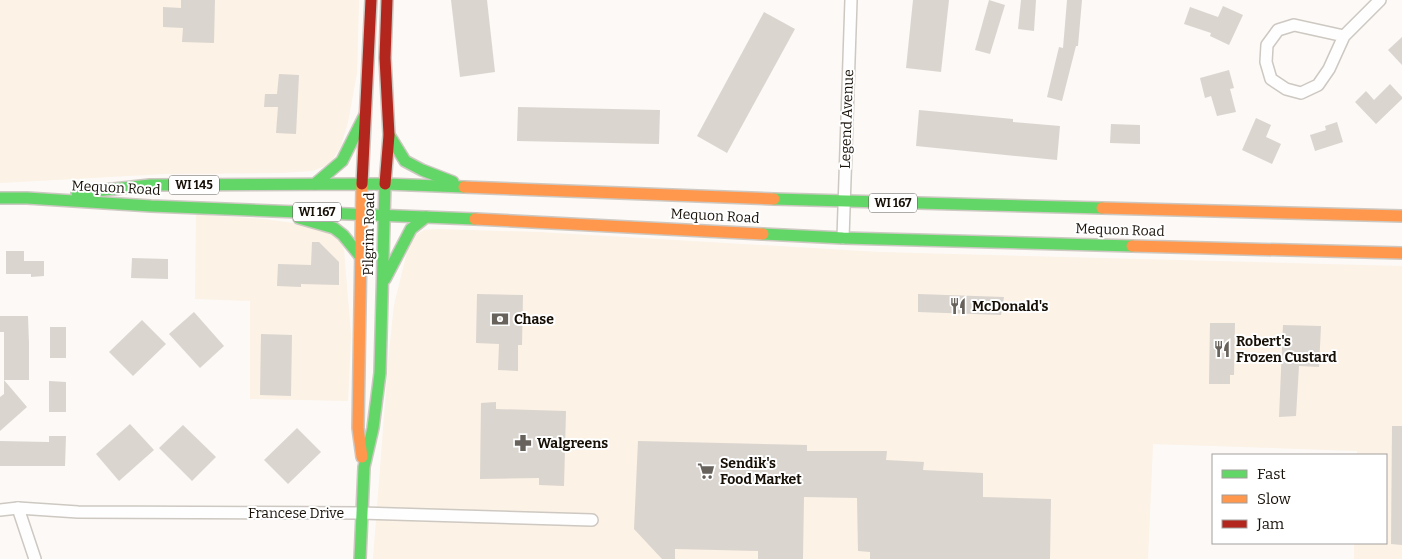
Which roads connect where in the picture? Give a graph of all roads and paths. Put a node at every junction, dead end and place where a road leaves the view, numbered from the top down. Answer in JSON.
{"nodes":[{"id":1,"x":371,"y":0,"type":"edge"},
{"id":2,"x":387,"y":0,"type":"edge"},
{"id":3,"x":851,"y":0,"type":"edge"},
{"id":4,"x":1380,"y":0,"type":"edge"},
{"id":5,"x":1344,"y":36,"type":"junction"},
{"id":6,"x":365,"y":115,"type":"junction"},
{"id":7,"x":389,"y":135,"type":"junction"},
{"id":8,"x":315,"y":184,"type":"junction"},
{"id":9,"x":362,"y":184,"type":"junction"},
{"id":10,"x":385,"y":184,"type":"junction"},
{"id":11,"x":468,"y":188,"type":"junction"},
{"id":12,"x":0,"y":198,"type":"edge"},
{"id":13,"x":27,"y":198,"type":"junction"},
{"id":14,"x":844,"y":202,"type":"junction"},
{"id":15,"x":274,"y":210,"type":"junction"},
{"id":16,"x":360,"y":213,"type":"junction"},
{"id":17,"x":384,"y":214,"type":"junction"},
{"id":18,"x":426,"y":216,"type":"junction"},
{"id":19,"x":1402,"y":216,"type":"edge"},
{"id":20,"x":843,"y":238,"type":"junction"},
{"id":21,"x":1402,"y":254,"type":"edge"},
{"id":22,"x":360,"y":256,"type":"junction"},
{"id":23,"x":383,"y":284,"type":"junction"},
{"id":24,"x":359,"y":329,"type":"junction"},
{"id":25,"x":381,"y":330,"type":"junction"},
{"id":26,"x":364,"y":467,"type":"junction"},
{"id":27,"x":18,"y":508,"type":"junction"},
{"id":28,"x":0,"y":510,"type":"edge"},
{"id":29,"x":361,"y":513,"type":"junction"},
{"id":30,"x":592,"y":520,"type":"dead end"},
{"id":31,"x":35,"y":559,"type":"edge"},
{"id":32,"x":360,"y":559,"type":"edge"}],
"edges":[{"from":1,"to":6,"type":"main road","name":"Pilgrim Road"},
{"from":2,"to":7,"type":"main road","name":"Pilgrim Road"},
{"from":3,"to":14,"type":"street","name":"Legend Avenue"},
{"from":4,"to":5,"type":"street"},
{"from":5,"to":5,"type":"street"},
{"from":6,"to":8,"type":"main road"},
{"from":6,"to":9,"type":"main road","name":"Pilgrim Road"},
{"from":7,"to":10,"type":"main road","name":"Pilgrim Road"},
{"from":7,"to":11,"type":"main road"},
{"from":8,"to":9,"type":"main road","name":"Mequon Road","number":"WI 145"},
{"from":8,"to":13,"type":"main road","name":"Mequon Road","number":"WI 145"},
{"from":9,"to":10,"type":"main road","name":"Mequon Road","number":"WI 145"},
{"from":9,"to":16,"type":"main road","name":"Pilgrim Road"},
{"from":10,"to":11,"type":"main road","name":"Mequon Road","number":"WI 167"},
{"from":10,"to":17,"type":"main road","name":"Pilgrim Road"},
{"from":11,"to":14,"type":"main road","name":"Mequon Road","number":"WI 167"},
{"from":12,"to":13,"type":"main road","name":"Mequon Road","number":"WI 145"},
{"from":13,"to":15,"type":"main road","name":"Mequon Road","number":"WI 145"},
{"from":14,"to":19,"type":"main road","name":"Mequon Road","number":"WI 167"},
{"from":14,"to":20,"type":"street","name":"Legend Avenue"},
{"from":15,"to":16,"type":"main road","name":"Mequon Road","number":"WI 167"},
{"from":15,"to":22,"type":"main road","number":"WI 145"},
{"from":16,"to":17,"type":"main road","name":"Mequon Road","number":"WI 167"},
{"from":16,"to":22,"type":"main road","name":"Pilgrim Road"},
{"from":17,"to":18,"type":"main road","name":"Mequon Road","number":"WI 167"},
{"from":17,"to":23,"type":"main road","name":"Pilgrim Road"},
{"from":18,"to":20,"type":"main road","name":"Mequon Road","number":"WI 167"},
{"from":18,"to":23,"type":"main road"},
{"from":20,"to":21,"type":"main road","name":"Mequon Road","number":"WI 167"},
{"from":22,"to":24,"type":"main road","name":"Pilgrim Road"},
{"from":23,"to":25,"type":"main road","name":"Pilgrim Road"},
{"from":24,"to":25,"type":"main road"},
{"from":24,"to":26,"type":"main road","name":"Pilgrim Road"},
{"from":25,"to":26,"type":"main road","name":"Pilgrim Road"},
{"from":26,"to":29,"type":"main road","name":"Pilgrim Road"},
{"from":27,"to":28,"type":"street","name":"Francese Drive"},
{"from":27,"to":29,"type":"street","name":"Francese Drive"},
{"from":27,"to":31,"type":"street"},
{"from":29,"to":30,"type":"street","name":"Francese Drive"},
{"from":29,"to":32,"type":"main road","name":"Pilgrim Road"}]}
